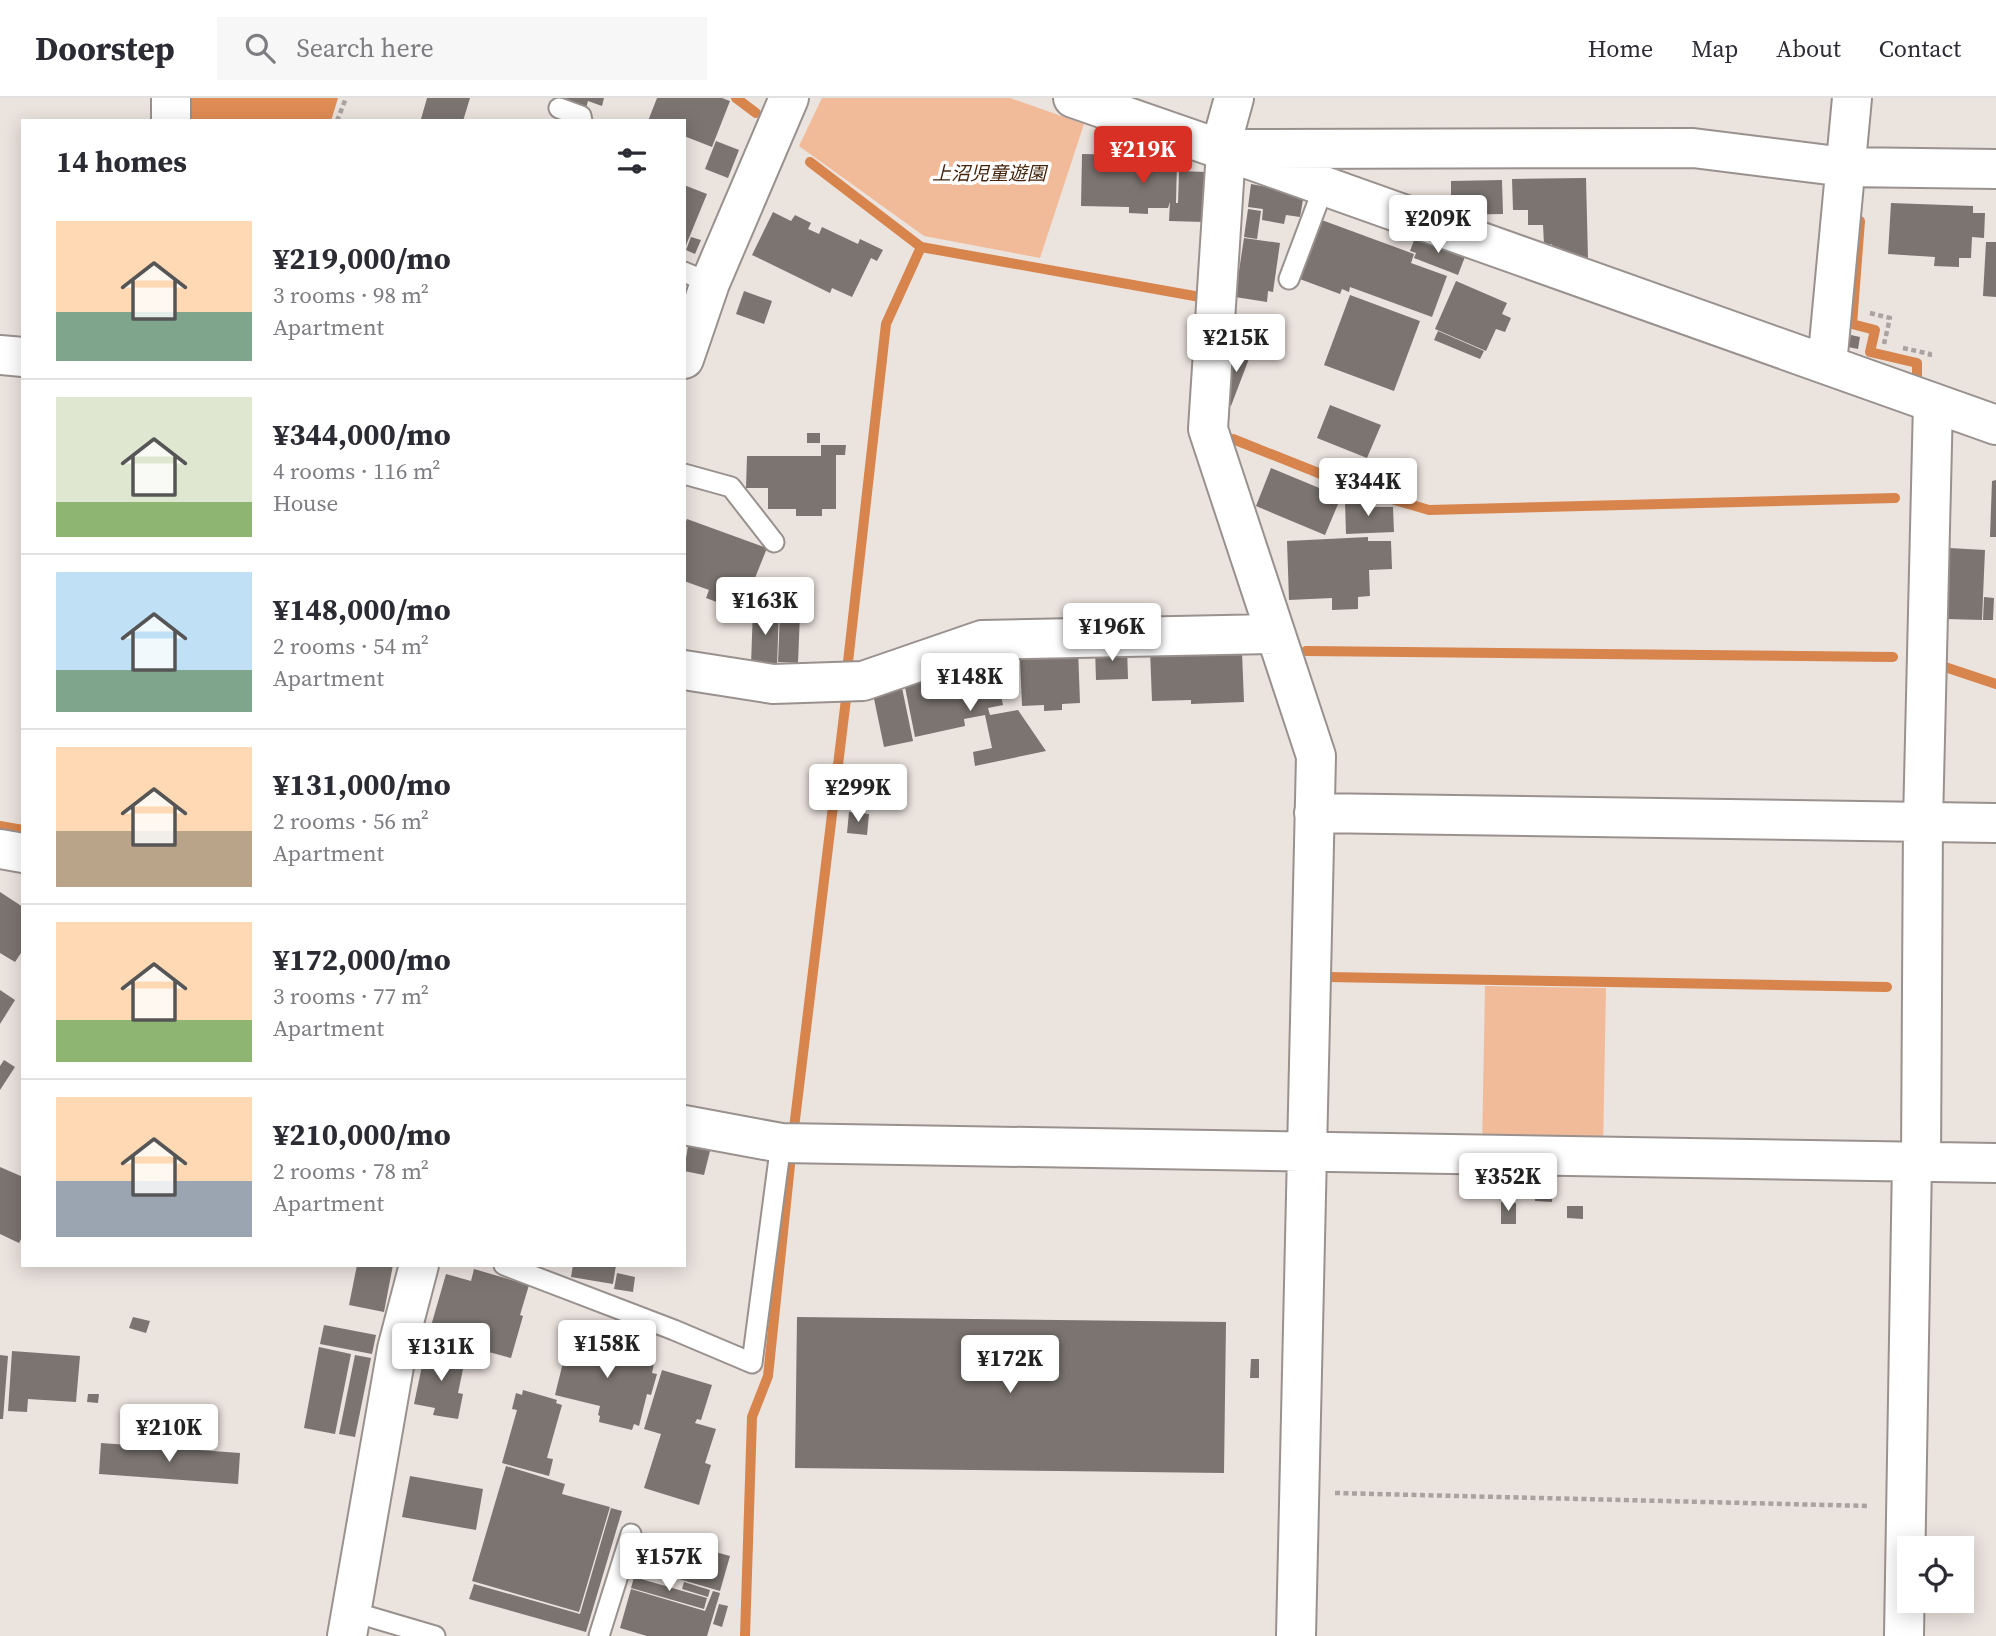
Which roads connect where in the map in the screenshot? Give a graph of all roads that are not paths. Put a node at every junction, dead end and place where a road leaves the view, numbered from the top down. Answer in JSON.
{"nodes":[{"id":1,"x":171,"y":98,"type":"edge"},
{"id":2,"x":789,"y":98,"type":"edge"},
{"id":3,"x":1073,"y":98,"type":"edge"},
{"id":4,"x":1234,"y":98,"type":"edge"},
{"id":5,"x":1852,"y":98,"type":"edge"},
{"id":6,"x":559,"y":108,"type":"dead end"},
{"id":7,"x":171,"y":119,"type":"edge"},
{"id":8,"x":582,"y":119,"type":"edge"},
{"id":9,"x":1223,"y":150,"type":"junction"},
{"id":10,"x":1845,"y":167,"type":"junction"},
{"id":11,"x":1996,"y":169,"type":"edge"},
{"id":12,"x":1324,"y":186,"type":"junction"},
{"id":13,"x":697,"y":278,"type":"edge"},
{"id":14,"x":1289,"y":279,"type":"dead end"},
{"id":15,"x":686,"y":347,"type":"edge"},
{"id":16,"x":0,"y":355,"type":"edge"},
{"id":17,"x":21,"y":357,"type":"edge"},
{"id":18,"x":1827,"y":365,"type":"junction"},
{"id":19,"x":1927,"y":401,"type":"junction"},
{"id":20,"x":1996,"y":411,"type":"edge"},
{"id":21,"x":1996,"y":425,"type":"edge"},
{"id":22,"x":686,"y":475,"type":"edge"},
{"id":23,"x":774,"y":542,"type":"dead end"},
{"id":24,"x":1275,"y":634,"type":"junction"},
{"id":25,"x":686,"y":670,"type":"edge"},
{"id":26,"x":1314,"y":813,"type":"junction"},
{"id":27,"x":1923,"y":822,"type":"junction"},
{"id":28,"x":1996,"y":823,"type":"edge"},
{"id":29,"x":0,"y":849,"type":"edge"},
{"id":30,"x":21,"y":853,"type":"edge"},
{"id":31,"x":686,"y":1125,"type":"edge"},
{"id":32,"x":781,"y":1143,"type":"junction"},
{"id":33,"x":1307,"y":1152,"type":"junction"},
{"id":34,"x":1917,"y":1161,"type":"junction"},
{"id":35,"x":1996,"y":1163,"type":"edge"},
{"id":36,"x":418,"y":1267,"type":"edge"},
{"id":37,"x":509,"y":1267,"type":"edge"},
{"id":38,"x":631,"y":1534,"type":"dead end"},
{"id":39,"x":349,"y":1623,"type":"edge"},
{"id":40,"x":435,"y":1636,"type":"edge"},
{"id":41,"x":599,"y":1636,"type":"edge"},
{"id":42,"x":1296,"y":1636,"type":"edge"},
{"id":43,"x":1904,"y":1636,"type":"edge"}],
"edges":[{"from":1,"to":7,"type":"street"},
{"from":2,"to":13,"type":"street"},
{"from":3,"to":9,"type":"street"},
{"from":4,"to":9,"type":"street"},
{"from":5,"to":10,"type":"street"},
{"from":6,"to":8,"type":"lane"},
{"from":9,"to":10,"type":"street"},
{"from":9,"to":12,"type":"street"},
{"from":9,"to":24,"type":"street"},
{"from":10,"to":11,"type":"street"},
{"from":10,"to":18,"type":"street"},
{"from":12,"to":14,"type":"lane"},
{"from":12,"to":18,"type":"street"},
{"from":13,"to":15,"type":"street"},
{"from":16,"to":17,"type":"street"},
{"from":18,"to":19,"type":"street"},
{"from":19,"to":21,"type":"street"},
{"from":19,"to":27,"type":"street"},
{"from":20,"to":21,"type":"lane"},
{"from":22,"to":23,"type":"lane"},
{"from":24,"to":25,"type":"street"},
{"from":24,"to":26,"type":"street"},
{"from":26,"to":27,"type":"street"},
{"from":26,"to":33,"type":"street"},
{"from":27,"to":28,"type":"street"},
{"from":27,"to":34,"type":"street"},
{"from":29,"to":30,"type":"street"},
{"from":31,"to":32,"type":"street"},
{"from":32,"to":33,"type":"street"},
{"from":32,"to":37,"type":"lane"},
{"from":33,"to":34,"type":"street"},
{"from":33,"to":42,"type":"street"},
{"from":34,"to":35,"type":"street"},
{"from":34,"to":43,"type":"street"},
{"from":36,"to":39,"type":"street"},
{"from":38,"to":41,"type":"lane"},
{"from":39,"to":40,"type":"lane"}]}
